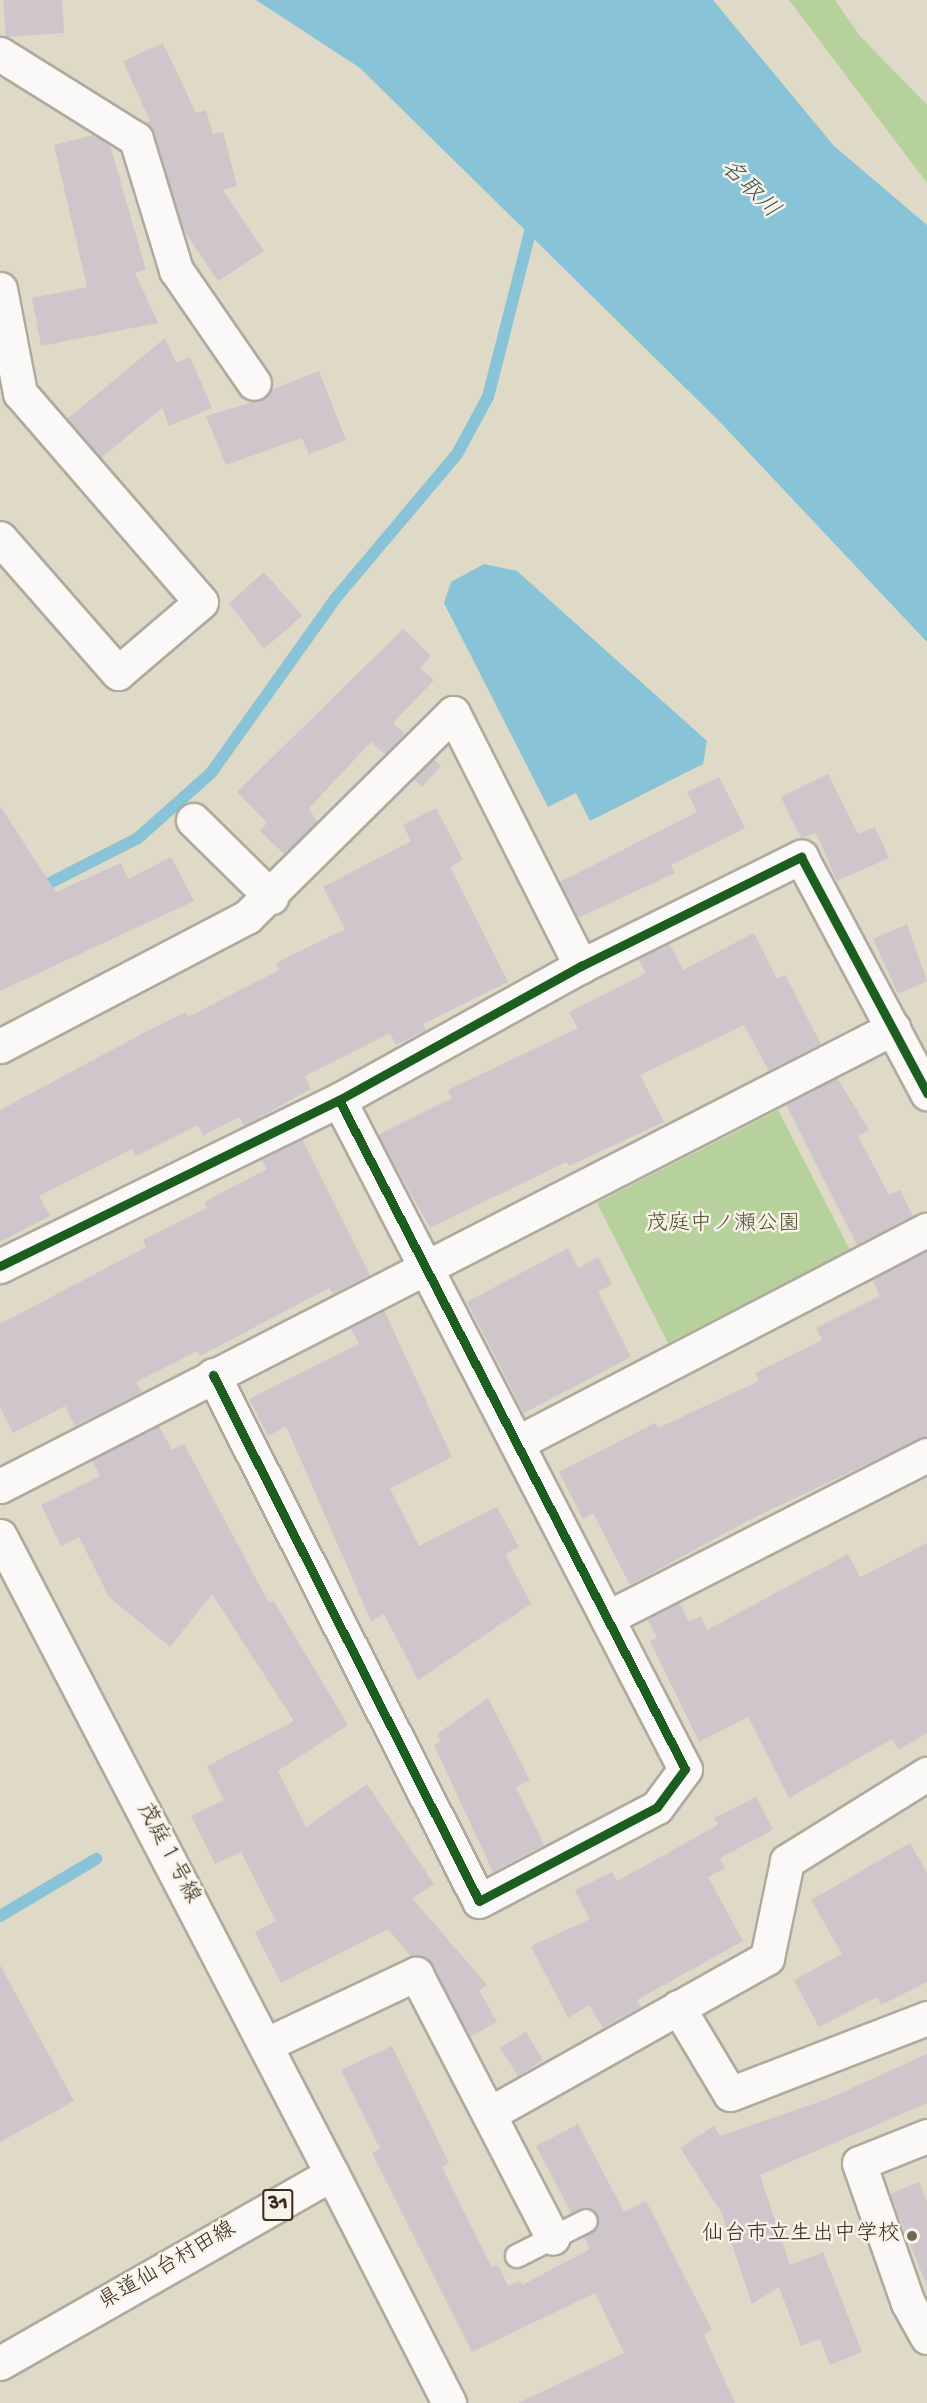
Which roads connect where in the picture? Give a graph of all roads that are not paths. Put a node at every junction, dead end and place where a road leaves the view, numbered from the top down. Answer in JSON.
{"nodes":[{"id":1,"x":0,"y":54,"type":"edge"},
{"id":2,"x":0,"y":289,"type":"edge"},
{"id":3,"x":254,"y":383,"type":"dead end"},
{"id":4,"x":0,"y":538,"type":"edge"},
{"id":5,"x":192,"y":820,"type":"dead end"},
{"id":6,"x":270,"y":897,"type":"junction"},
{"id":7,"x":581,"y":966,"type":"junction"},
{"id":8,"x":893,"y":1028,"type":"junction"},
{"id":9,"x":0,"y":1046,"type":"edge"},
{"id":10,"x":927,"y":1093,"type":"edge"},
{"id":11,"x":339,"y":1100,"type":"junction"},
{"id":12,"x":927,"y":1230,"type":"edge"},
{"id":13,"x":3,"y":1257,"type":"edge"},
{"id":14,"x":424,"y":1270,"type":"junction"},
{"id":15,"x":213,"y":1375,"type":"junction"},
{"id":16,"x":517,"y":1443,"type":"junction"},
{"id":17,"x":927,"y":1455,"type":"edge"},
{"id":18,"x":0,"y":1486,"type":"edge"},
{"id":19,"x":0,"y":1536,"type":"edge"},
{"id":20,"x":607,"y":1618,"type":"junction"},
{"id":21,"x":924,"y":1782,"type":"edge"},
{"id":22,"x":678,"y":2007,"type":"junction"},
{"id":23,"x":927,"y":2018,"type":"edge"},
{"id":24,"x":267,"y":2044,"type":"junction"},
{"id":25,"x":489,"y":2114,"type":"junction"},
{"id":26,"x":927,"y":2136,"type":"edge"},
{"id":27,"x":332,"y":2174,"type":"junction"},
{"id":28,"x":586,"y":2221,"type":"dead end"},
{"id":29,"x":553,"y":2238,"type":"junction"},
{"id":30,"x":517,"y":2256,"type":"dead end"},
{"id":31,"x":927,"y":2337,"type":"edge"},
{"id":32,"x":0,"y":2363,"type":"edge"},
{"id":33,"x":449,"y":2403,"type":"edge"}],
"edges":[{"from":1,"to":3,"type":"street"},
{"from":2,"to":4,"type":"street"},
{"from":5,"to":6,"type":"street"},
{"from":6,"to":7,"type":"street"},
{"from":6,"to":9,"type":"street"},
{"from":7,"to":8,"type":"street"},
{"from":7,"to":11,"type":"street"},
{"from":8,"to":10,"type":"street"},
{"from":8,"to":14,"type":"street"},
{"from":11,"to":13,"type":"street"},
{"from":11,"to":14,"type":"street"},
{"from":12,"to":16,"type":"street"},
{"from":14,"to":15,"type":"street"},
{"from":14,"to":16,"type":"street"},
{"from":15,"to":18,"type":"street"},
{"from":15,"to":20,"type":"street"},
{"from":16,"to":20,"type":"street"},
{"from":17,"to":20,"type":"street"},
{"from":19,"to":24,"type":"street","name":"茂庭１号線"},
{"from":21,"to":22,"type":"street"},
{"from":22,"to":23,"type":"street"},
{"from":22,"to":25,"type":"street"},
{"from":24,"to":25,"type":"street"},
{"from":24,"to":27,"type":"street","name":"茂庭１号線"},
{"from":25,"to":29,"type":"street"},
{"from":26,"to":31,"type":"street"},
{"from":27,"to":32,"type":"street","name":"県道仙台村田線","number":"31"},
{"from":27,"to":33,"type":"street"},
{"from":28,"to":29,"type":"lane"},
{"from":29,"to":30,"type":"lane"}]}
